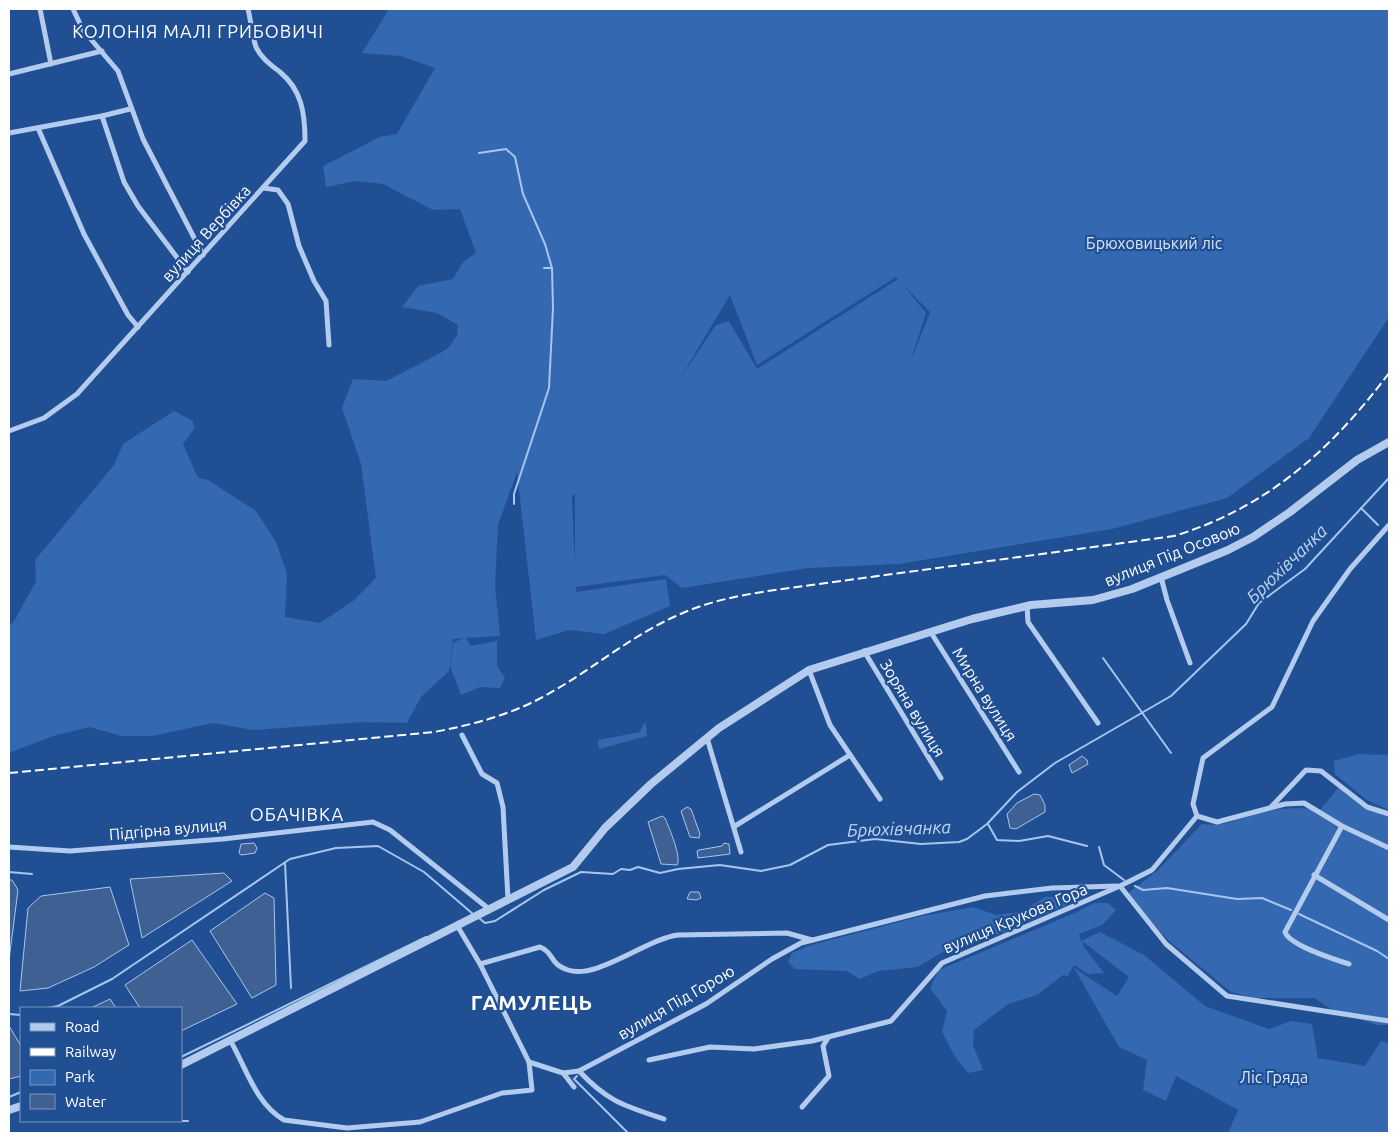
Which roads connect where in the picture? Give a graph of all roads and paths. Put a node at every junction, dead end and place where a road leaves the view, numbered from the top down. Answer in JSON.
{"nodes":[{"id":1,"x":40,"y":9,"type":"edge"},
{"id":2,"x":73,"y":9,"type":"edge"},
{"id":3,"x":248,"y":9,"type":"edge"},
{"id":4,"x":102,"y":51,"type":"junction"},
{"id":5,"x":51,"y":64,"type":"junction"},
{"id":6,"x":9,"y":74,"type":"edge"},
{"id":7,"x":130,"y":109,"type":"junction"},
{"id":8,"x":102,"y":116,"type":"junction"},
{"id":9,"x":38,"y":128,"type":"junction"},
{"id":10,"x":9,"y":133,"type":"edge"},
{"id":11,"x":263,"y":188,"type":"junction"},
{"id":12,"x":203,"y":255,"type":"junction"},
{"id":13,"x":188,"y":272,"type":"junction"},
{"id":14,"x":138,"y":327,"type":"junction"},
{"id":15,"x":329,"y":346,"type":"dead end"},
{"id":16,"x":9,"y":431,"type":"edge"},
{"id":17,"x":1389,"y":442,"type":"edge"},
{"id":18,"x":1389,"y":526,"type":"edge"},
{"id":19,"x":1161,"y":577,"type":"junction"},
{"id":20,"x":1027,"y":606,"type":"junction"},
{"id":21,"x":930,"y":630,"type":"junction"},
{"id":22,"x":864,"y":651,"type":"junction"},
{"id":23,"x":1190,"y":663,"type":"dead end"},
{"id":24,"x":809,"y":670,"type":"junction"},
{"id":25,"x":1098,"y":723,"type":"dead end"},
{"id":26,"x":462,"y":734,"type":"dead end"},
{"id":27,"x":707,"y":738,"type":"junction"},
{"id":28,"x":850,"y":755,"type":"junction"},
{"id":29,"x":1019,"y":772,"type":"dead end"},
{"id":30,"x":941,"y":778,"type":"dead end"},
{"id":31,"x":880,"y":799,"type":"dead end"},
{"id":32,"x":1271,"y":808,"type":"junction"},
{"id":33,"x":1389,"y":814,"type":"edge"},
{"id":34,"x":1197,"y":816,"type":"junction"},
{"id":35,"x":735,"y":826,"type":"junction"},
{"id":36,"x":1342,"y":826,"type":"junction"},
{"id":37,"x":9,"y":847,"type":"edge"},
{"id":38,"x":1389,"y":848,"type":"edge"},
{"id":39,"x":741,"y":852,"type":"dead end"},
{"id":40,"x":1314,"y":875,"type":"junction"},
{"id":41,"x":1120,"y":886,"type":"junction"},
{"id":42,"x":508,"y":898,"type":"junction"},
{"id":43,"x":486,"y":911,"type":"junction"},
{"id":44,"x":1389,"y":920,"type":"edge"},
{"id":45,"x":458,"y":927,"type":"junction"},
{"id":46,"x":812,"y":940,"type":"junction"},
{"id":47,"x":480,"y":964,"type":"junction"},
{"id":48,"x":1349,"y":964,"type":"dead end"},
{"id":49,"x":1389,"y":1021,"type":"edge"},
{"id":50,"x":828,"y":1038,"type":"junction"},
{"id":51,"x":230,"y":1040,"type":"junction"},
{"id":52,"x":649,"y":1060,"type":"dead end"},
{"id":53,"x":529,"y":1062,"type":"junction"},
{"id":54,"x":182,"y":1064,"type":"edge"},
{"id":55,"x":579,"y":1071,"type":"junction"},
{"id":56,"x":563,"y":1073,"type":"junction"},
{"id":57,"x":574,"y":1087,"type":"dead end"},
{"id":58,"x":802,"y":1107,"type":"dead end"},
{"id":59,"x":664,"y":1119,"type":"dead end"}],
"edges":[{"from":1,"to":5,"type":"street"},
{"from":2,"to":4,"type":"street"},
{"from":3,"to":11,"type":"street","name":"вулиця Вербівка"},
{"from":4,"to":5,"type":"street"},
{"from":4,"to":7,"type":"street"},
{"from":5,"to":6,"type":"street"},
{"from":7,"to":8,"type":"street"},
{"from":7,"to":12,"type":"street"},
{"from":8,"to":9,"type":"street"},
{"from":8,"to":13,"type":"street"},
{"from":9,"to":10,"type":"street"},
{"from":9,"to":14,"type":"street"},
{"from":11,"to":12,"type":"street","name":"вулиця Вербівка"},
{"from":11,"to":15,"type":"street"},
{"from":12,"to":13,"type":"street","name":"вулиця Вербівка"},
{"from":13,"to":14,"type":"street","name":"вулиця Вербівка"},
{"from":14,"to":16,"type":"street","name":"вулиця Вербівка"},
{"from":17,"to":19,"type":"street","name":"вулиця Під Осовою"},
{"from":18,"to":34,"type":"street"},
{"from":19,"to":20,"type":"street","name":"вулиця Під Осовою"},
{"from":19,"to":23,"type":"street"},
{"from":20,"to":21,"type":"street","name":"вулиця Під Осовою"},
{"from":20,"to":25,"type":"street"},
{"from":21,"to":22,"type":"street","name":"вулиця Під Осовою"},
{"from":21,"to":29,"type":"street","name":"Мирна вулиця"},
{"from":22,"to":24,"type":"street","name":"вулиця Під Осовою"},
{"from":22,"to":30,"type":"street","name":"Зоряна вулиця"},
{"from":24,"to":27,"type":"street","name":"вулиця Під Осовою"},
{"from":24,"to":28,"type":"street"},
{"from":26,"to":42,"type":"street"},
{"from":27,"to":35,"type":"street"},
{"from":27,"to":42,"type":"street","name":"вулиця Під Осовою"},
{"from":28,"to":31,"type":"street"},
{"from":28,"to":35,"type":"street"},
{"from":32,"to":33,"type":"street"},
{"from":32,"to":34,"type":"street"},
{"from":32,"to":36,"type":"street"},
{"from":34,"to":41,"type":"street","name":"вулиця Крукова Гора"},
{"from":35,"to":39,"type":"street"},
{"from":36,"to":38,"type":"street"},
{"from":36,"to":40,"type":"street"},
{"from":37,"to":43,"type":"street","name":"Підгірна вулиця"},
{"from":40,"to":44,"type":"street"},
{"from":40,"to":48,"type":"street"},
{"from":41,"to":46,"type":"street","name":"вулиця Під Горою"},
{"from":41,"to":49,"type":"street"},
{"from":41,"to":50,"type":"street","name":"вулиця Крукова Гора"},
{"from":42,"to":43,"type":"street","name":"вулиця Під Осовою"},
{"from":43,"to":45,"type":"street","name":"вулиця Під Осовою"},
{"from":45,"to":47,"type":"street"},
{"from":45,"to":51,"type":"street"},
{"from":46,"to":47,"type":"street"},
{"from":46,"to":55,"type":"street","name":"вулиця Під Горою"},
{"from":47,"to":53,"type":"street"},
{"from":50,"to":52,"type":"street","name":"вулиця Крукова Гора"},
{"from":50,"to":58,"type":"street"},
{"from":51,"to":53,"type":"street"},
{"from":51,"to":54,"type":"street"},
{"from":53,"to":56,"type":"street"},
{"from":55,"to":56,"type":"street"},
{"from":55,"to":59,"type":"street"},
{"from":56,"to":57,"type":"street"}]}
